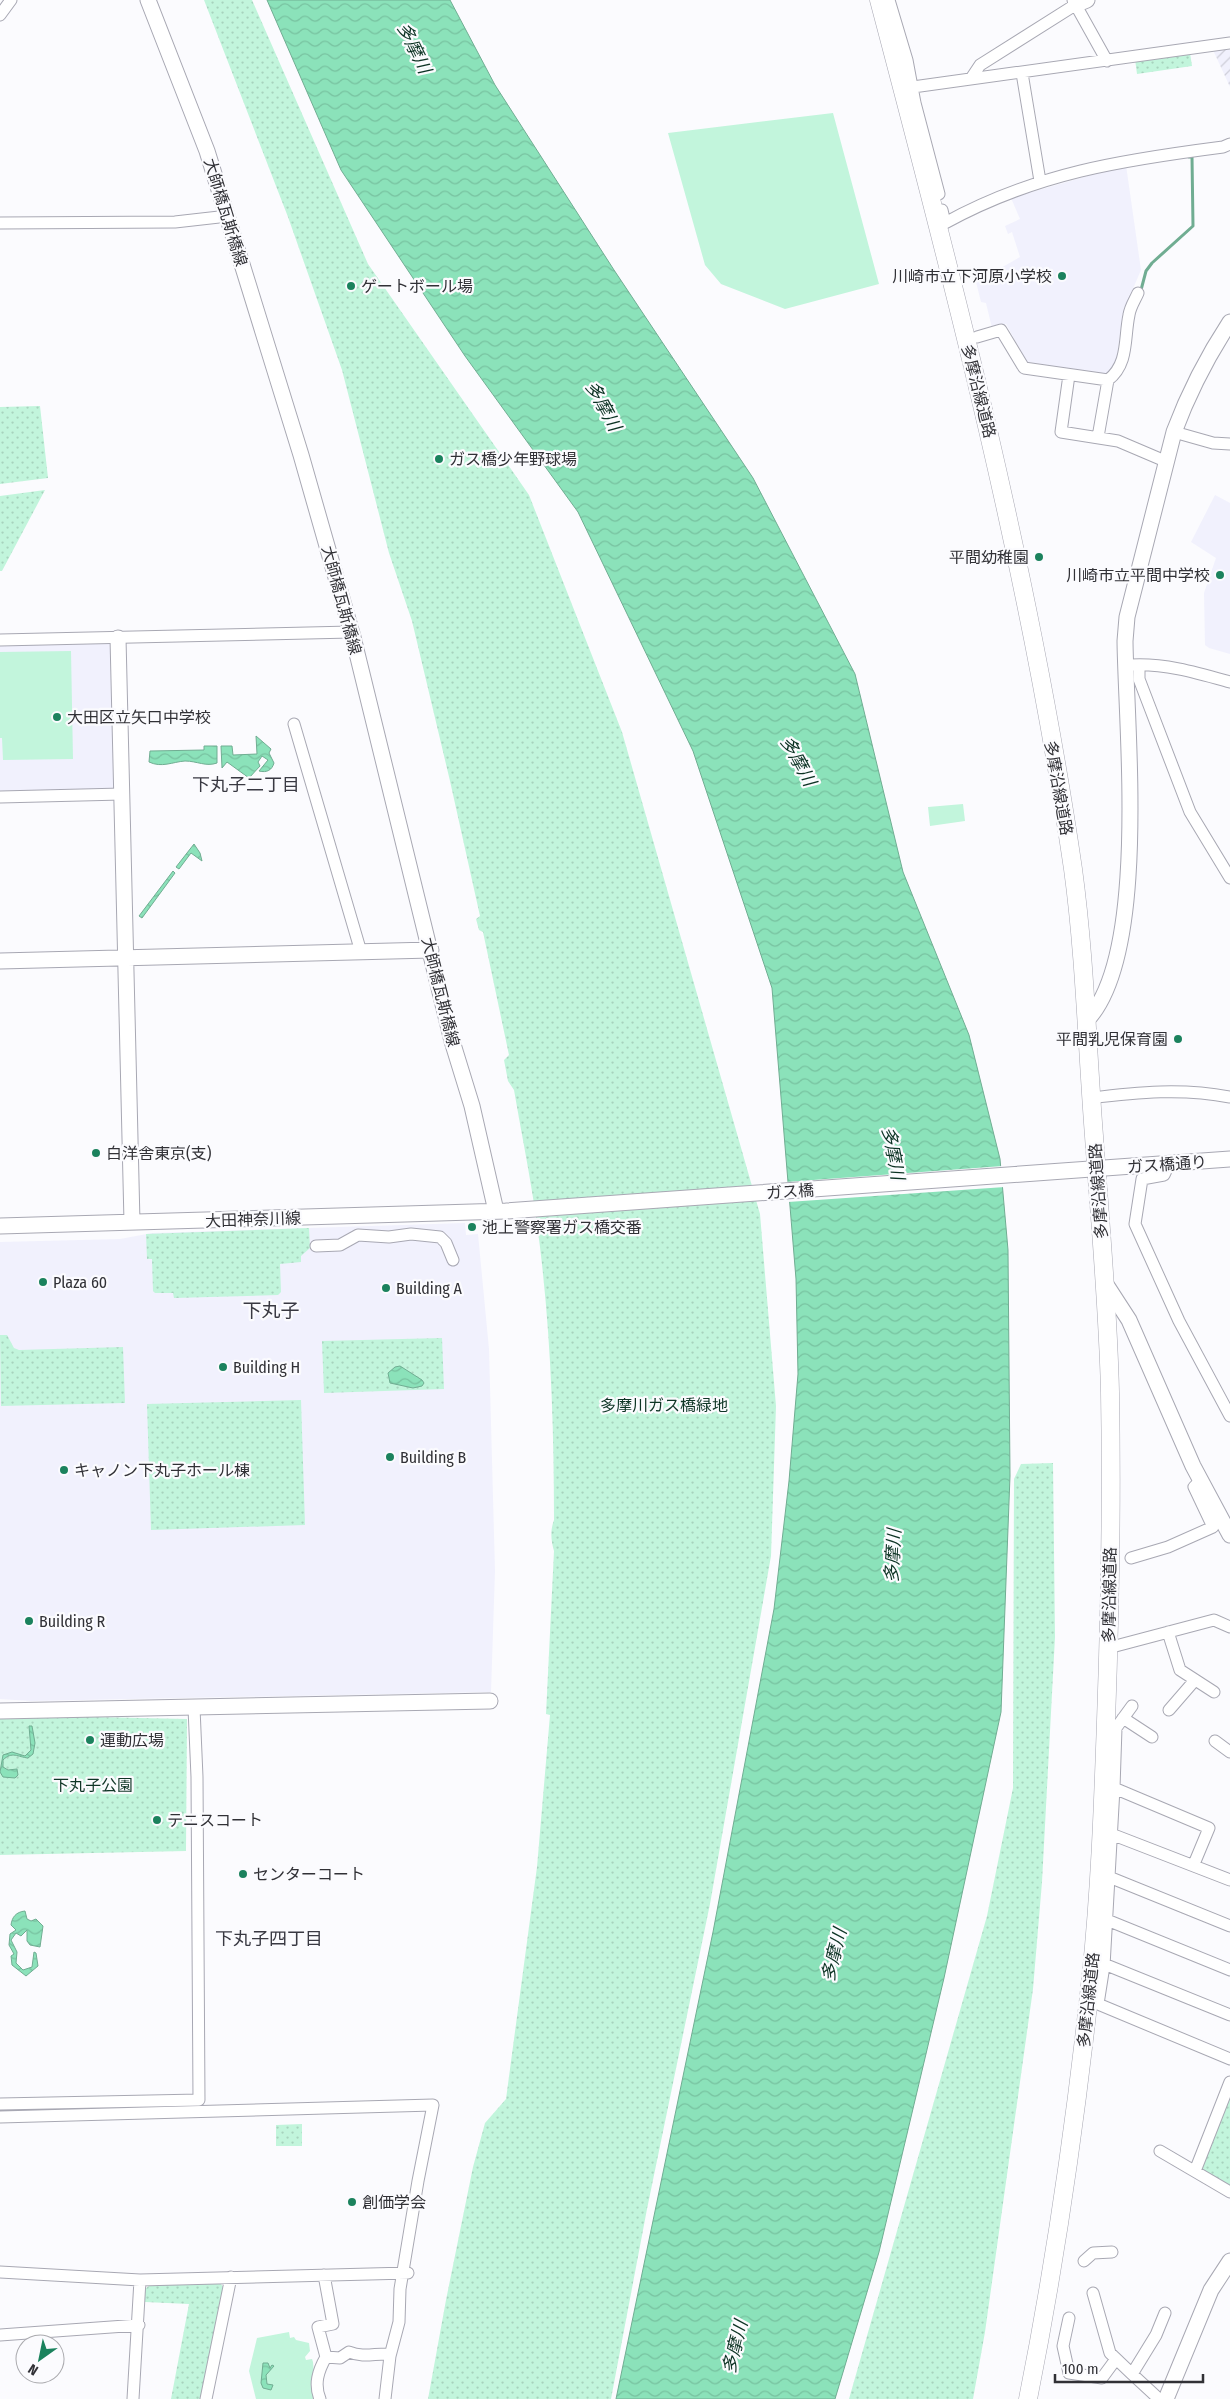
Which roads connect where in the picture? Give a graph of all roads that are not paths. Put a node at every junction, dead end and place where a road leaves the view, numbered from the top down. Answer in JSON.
{"nodes":[{"id":1,"x":11,"y":0,"type":"edge"},
{"id":2,"x":148,"y":0,"type":"edge"},
{"id":3,"x":879,"y":0,"type":"edge"},
{"id":4,"x":890,"y":0,"type":"edge"},
{"id":5,"x":1078,"y":2,"type":"edge"},
{"id":6,"x":0,"y":15,"type":"edge"},
{"id":7,"x":1230,"y":43,"type":"edge"},
{"id":8,"x":1107,"y":61,"type":"junction"},
{"id":9,"x":1022,"y":73,"type":"junction"},
{"id":10,"x":972,"y":77,"type":"junction"},
{"id":11,"x":913,"y":87,"type":"junction"},
{"id":12,"x":1230,"y":144,"type":"edge"},
{"id":13,"x":1040,"y":181,"type":"junction"},
{"id":14,"x":228,"y":216,"type":"junction"},
{"id":15,"x":0,"y":223,"type":"edge"},
{"id":16,"x":1138,"y":293,"type":"dead end"},
{"id":17,"x":1230,"y":322,"type":"edge"},
{"id":18,"x":977,"y":337,"type":"dead end"},
{"id":19,"x":1068,"y":375,"type":"junction"},
{"id":20,"x":1108,"y":380,"type":"junction"},
{"id":21,"x":1174,"y":432,"type":"junction"},
{"id":22,"x":1098,"y":437,"type":"junction"},
{"id":23,"x":1230,"y":444,"type":"edge"},
{"id":24,"x":1165,"y":461,"type":"junction"},
{"id":25,"x":352,"y":632,"type":"junction"},
{"id":26,"x":118,"y":638,"type":"junction"},
{"id":27,"x":0,"y":640,"type":"edge"},
{"id":28,"x":1132,"y":665,"type":"junction"},
{"id":29,"x":1230,"y":682,"type":"edge"},
{"id":30,"x":294,"y":724,"type":"dead end"},
{"id":31,"x":122,"y":794,"type":"junction"},
{"id":32,"x":0,"y":797,"type":"edge"},
{"id":33,"x":1230,"y":878,"type":"edge"},
{"id":34,"x":431,"y":950,"type":"junction"},
{"id":35,"x":361,"y":952,"type":"junction"},
{"id":36,"x":126,"y":958,"type":"junction"},
{"id":37,"x":0,"y":961,"type":"edge"},
{"id":38,"x":1087,"y":1020,"type":"junction"},
{"id":39,"x":1091,"y":1098,"type":"junction"},
{"id":40,"x":1230,"y":1098,"type":"edge"},
{"id":41,"x":1230,"y":1159,"type":"edge"},
{"id":42,"x":1169,"y":1164,"type":"junction"},
{"id":43,"x":1096,"y":1169,"type":"junction"},
{"id":44,"x":1075,"y":1172,"type":"joint"},
{"id":45,"x":501,"y":1211,"type":"junction"},
{"id":46,"x":132,"y":1222,"type":"junction"},
{"id":47,"x":0,"y":1226,"type":"edge"},
{"id":48,"x":316,"y":1246,"type":"dead end"},
{"id":49,"x":453,"y":1260,"type":"dead end"},
{"id":50,"x":1105,"y":1283,"type":"junction"},
{"id":51,"x":1230,"y":1416,"type":"edge"},
{"id":52,"x":1200,"y":1481,"type":"junction"},
{"id":53,"x":1225,"y":1513,"type":"edge"},
{"id":54,"x":1230,"y":1535,"type":"edge"},
{"id":55,"x":1130,"y":1558,"type":"dead end"},
{"id":56,"x":1230,"y":1627,"type":"edge"},
{"id":57,"x":1168,"y":1632,"type":"junction"},
{"id":58,"x":1108,"y":1648,"type":"junction"},
{"id":59,"x":1196,"y":1680,"type":"junction"},
{"id":60,"x":1214,"y":1692,"type":"dead end"},
{"id":61,"x":490,"y":1701,"type":"dead end"},
{"id":62,"x":1132,"y":1706,"type":"dead end"},
{"id":63,"x":194,"y":1708,"type":"junction"},
{"id":64,"x":1169,"y":1710,"type":"dead end"},
{"id":65,"x":0,"y":1711,"type":"edge"},
{"id":66,"x":1115,"y":1725,"type":"junction"},
{"id":67,"x":1152,"y":1737,"type":"dead end"},
{"id":68,"x":1215,"y":1741,"type":"dead end"},
{"id":69,"x":1230,"y":1752,"type":"edge"},
{"id":70,"x":1114,"y":1788,"type":"junction"},
{"id":71,"x":1107,"y":1832,"type":"junction"},
{"id":72,"x":1194,"y":1864,"type":"junction"},
{"id":73,"x":1109,"y":1877,"type":"junction"},
{"id":74,"x":1230,"y":1880,"type":"edge"},
{"id":75,"x":1106,"y":1920,"type":"junction"},
{"id":76,"x":1230,"y":1926,"type":"edge"},
{"id":77,"x":1104,"y":1964,"type":"junction"},
{"id":78,"x":1230,"y":1970,"type":"edge"},
{"id":79,"x":1230,"y":2015,"type":"edge"},
{"id":80,"x":1230,"y":2059,"type":"edge"},
{"id":81,"x":1230,"y":2082,"type":"edge"},
{"id":82,"x":0,"y":2104,"type":"edge"},
{"id":83,"x":0,"y":2117,"type":"edge"},
{"id":84,"x":1160,"y":2151,"type":"dead end"},
{"id":85,"x":1195,"y":2171,"type":"junction"},
{"id":86,"x":1230,"y":2192,"type":"edge"},
{"id":87,"x":1112,"y":2252,"type":"dead end"},
{"id":88,"x":1084,"y":2261,"type":"dead end"},
{"id":89,"x":1230,"y":2261,"type":"edge"},
{"id":90,"x":0,"y":2272,"type":"edge"},
{"id":91,"x":406,"y":2272,"type":"junction"},
{"id":92,"x":324,"y":2275,"type":"junction"},
{"id":93,"x":231,"y":2278,"type":"junction"},
{"id":94,"x":140,"y":2280,"type":"junction"},
{"id":95,"x":1092,"y":2292,"type":"dead end"},
{"id":96,"x":1165,"y":2313,"type":"dead end"},
{"id":97,"x":1069,"y":2318,"type":"dead end"},
{"id":98,"x":138,"y":2325,"type":"junction"},
{"id":99,"x":0,"y":2335,"type":"edge"},
{"id":100,"x":390,"y":2354,"type":"junction"},
{"id":101,"x":326,"y":2358,"type":"junction"},
{"id":102,"x":1116,"y":2360,"type":"junction"},
{"id":103,"x":1132,"y":2374,"type":"junction"},
{"id":104,"x":1034,"y":2398,"type":"edge"},
{"id":105,"x":133,"y":2399,"type":"edge"},
{"id":106,"x":206,"y":2399,"type":"edge"},
{"id":107,"x":320,"y":2399,"type":"edge"},
{"id":108,"x":385,"y":2399,"type":"edge"},
{"id":109,"x":1159,"y":2399,"type":"edge"},
{"id":110,"x":1166,"y":2399,"type":"edge"}],
"edges":[{"from":1,"to":6,"type":"street"},
{"from":2,"to":14,"type":"street","name":"大師橋瓦斯橋線"},
{"from":3,"to":38,"type":"main road","name":"多摩沿線道路"},
{"from":4,"to":11,"type":"street"},
{"from":5,"to":8,"type":"street"},
{"from":5,"to":10,"type":"street"},
{"from":7,"to":8,"type":"street"},
{"from":8,"to":9,"type":"street"},
{"from":9,"to":10,"type":"street"},
{"from":9,"to":13,"type":"street"},
{"from":10,"to":11,"type":"street"},
{"from":11,"to":13,"type":"street"},
{"from":12,"to":13,"type":"street"},
{"from":14,"to":15,"type":"street"},
{"from":14,"to":25,"type":"street","name":"大師橋瓦斯橋線"},
{"from":16,"to":20,"type":"street"},
{"from":17,"to":21,"type":"street"},
{"from":18,"to":19,"type":"street"},
{"from":19,"to":20,"type":"street"},
{"from":19,"to":22,"type":"street"},
{"from":20,"to":22,"type":"street"},
{"from":21,"to":23,"type":"street"},
{"from":21,"to":24,"type":"street"},
{"from":22,"to":24,"type":"street"},
{"from":24,"to":28,"type":"street"},
{"from":25,"to":26,"type":"street"},
{"from":25,"to":34,"type":"street","name":"大師橋瓦斯橋線"},
{"from":26,"to":27,"type":"street"},
{"from":26,"to":31,"type":"street"},
{"from":28,"to":29,"type":"street"},
{"from":28,"to":33,"type":"street"},
{"from":28,"to":38,"type":"street"},
{"from":30,"to":35,"type":"street"},
{"from":31,"to":32,"type":"street"},
{"from":31,"to":36,"type":"street"},
{"from":34,"to":35,"type":"street"},
{"from":34,"to":45,"type":"street","name":"大師橋瓦斯橋線"},
{"from":35,"to":36,"type":"street"},
{"from":36,"to":37,"type":"street"},
{"from":36,"to":46,"type":"street"},
{"from":38,"to":39,"type":"main road","name":"多摩沿線道路"},
{"from":39,"to":40,"type":"street"},
{"from":39,"to":43,"type":"main road","name":"多摩沿線道路"},
{"from":41,"to":42,"type":"street","name":"ガス橋通り"},
{"from":42,"to":43,"type":"street","name":"ガス橋通り"},
{"from":42,"to":51,"type":"street"},
{"from":43,"to":44,"type":"street","name":"ガス橋通り"},
{"from":43,"to":50,"type":"main road","name":"多摩沿線道路"},
{"from":44,"to":45,"type":"street","name":"ガス橋"},
{"from":45,"to":46,"type":"street","name":"大田神奈川線"},
{"from":46,"to":47,"type":"street","name":"大田神奈川線"},
{"from":48,"to":49,"type":"street"},
{"from":50,"to":52,"type":"street"},
{"from":50,"to":58,"type":"main road","name":"多摩沿線道路"},
{"from":52,"to":53,"type":"street"},
{"from":52,"to":55,"type":"street"},
{"from":53,"to":54,"type":"street"},
{"from":56,"to":57,"type":"street"},
{"from":57,"to":58,"type":"street"},
{"from":57,"to":59,"type":"street"},
{"from":58,"to":66,"type":"main road","name":"多摩沿線道路"},
{"from":59,"to":60,"type":"street"},
{"from":59,"to":64,"type":"street"},
{"from":61,"to":63,"type":"street"},
{"from":62,"to":66,"type":"street"},
{"from":63,"to":65,"type":"street"},
{"from":63,"to":82,"type":"street"},
{"from":66,"to":67,"type":"street"},
{"from":66,"to":70,"type":"street"},
{"from":66,"to":71,"type":"main road","name":"多摩沿線道路"},
{"from":68,"to":69,"type":"street"},
{"from":70,"to":71,"type":"street"},
{"from":70,"to":72,"type":"street"},
{"from":71,"to":72,"type":"street"},
{"from":71,"to":73,"type":"street"},
{"from":71,"to":104,"type":"main road","name":"多摩沿線道路"},
{"from":72,"to":74,"type":"street"},
{"from":73,"to":75,"type":"street"},
{"from":73,"to":76,"type":"street"},
{"from":75,"to":77,"type":"street"},
{"from":75,"to":78,"type":"street"},
{"from":77,"to":79,"type":"street"},
{"from":77,"to":80,"type":"street"},
{"from":81,"to":85,"type":"street"},
{"from":83,"to":91,"type":"street"},
{"from":84,"to":85,"type":"street"},
{"from":85,"to":86,"type":"street"},
{"from":87,"to":88,"type":"street"},
{"from":89,"to":110,"type":"street"},
{"from":90,"to":94,"type":"street"},
{"from":91,"to":92,"type":"street"},
{"from":91,"to":100,"type":"street"},
{"from":92,"to":93,"type":"street"},
{"from":92,"to":101,"type":"street"},
{"from":93,"to":94,"type":"street"},
{"from":93,"to":106,"type":"street"},
{"from":94,"to":98,"type":"street"},
{"from":95,"to":102,"type":"street"},
{"from":96,"to":103,"type":"street"},
{"from":97,"to":102,"type":"street"},
{"from":98,"to":99,"type":"street"},
{"from":98,"to":105,"type":"street"},
{"from":100,"to":101,"type":"street"},
{"from":100,"to":108,"type":"street"},
{"from":101,"to":107,"type":"street"},
{"from":102,"to":103,"type":"street"},
{"from":103,"to":109,"type":"street"}]}
